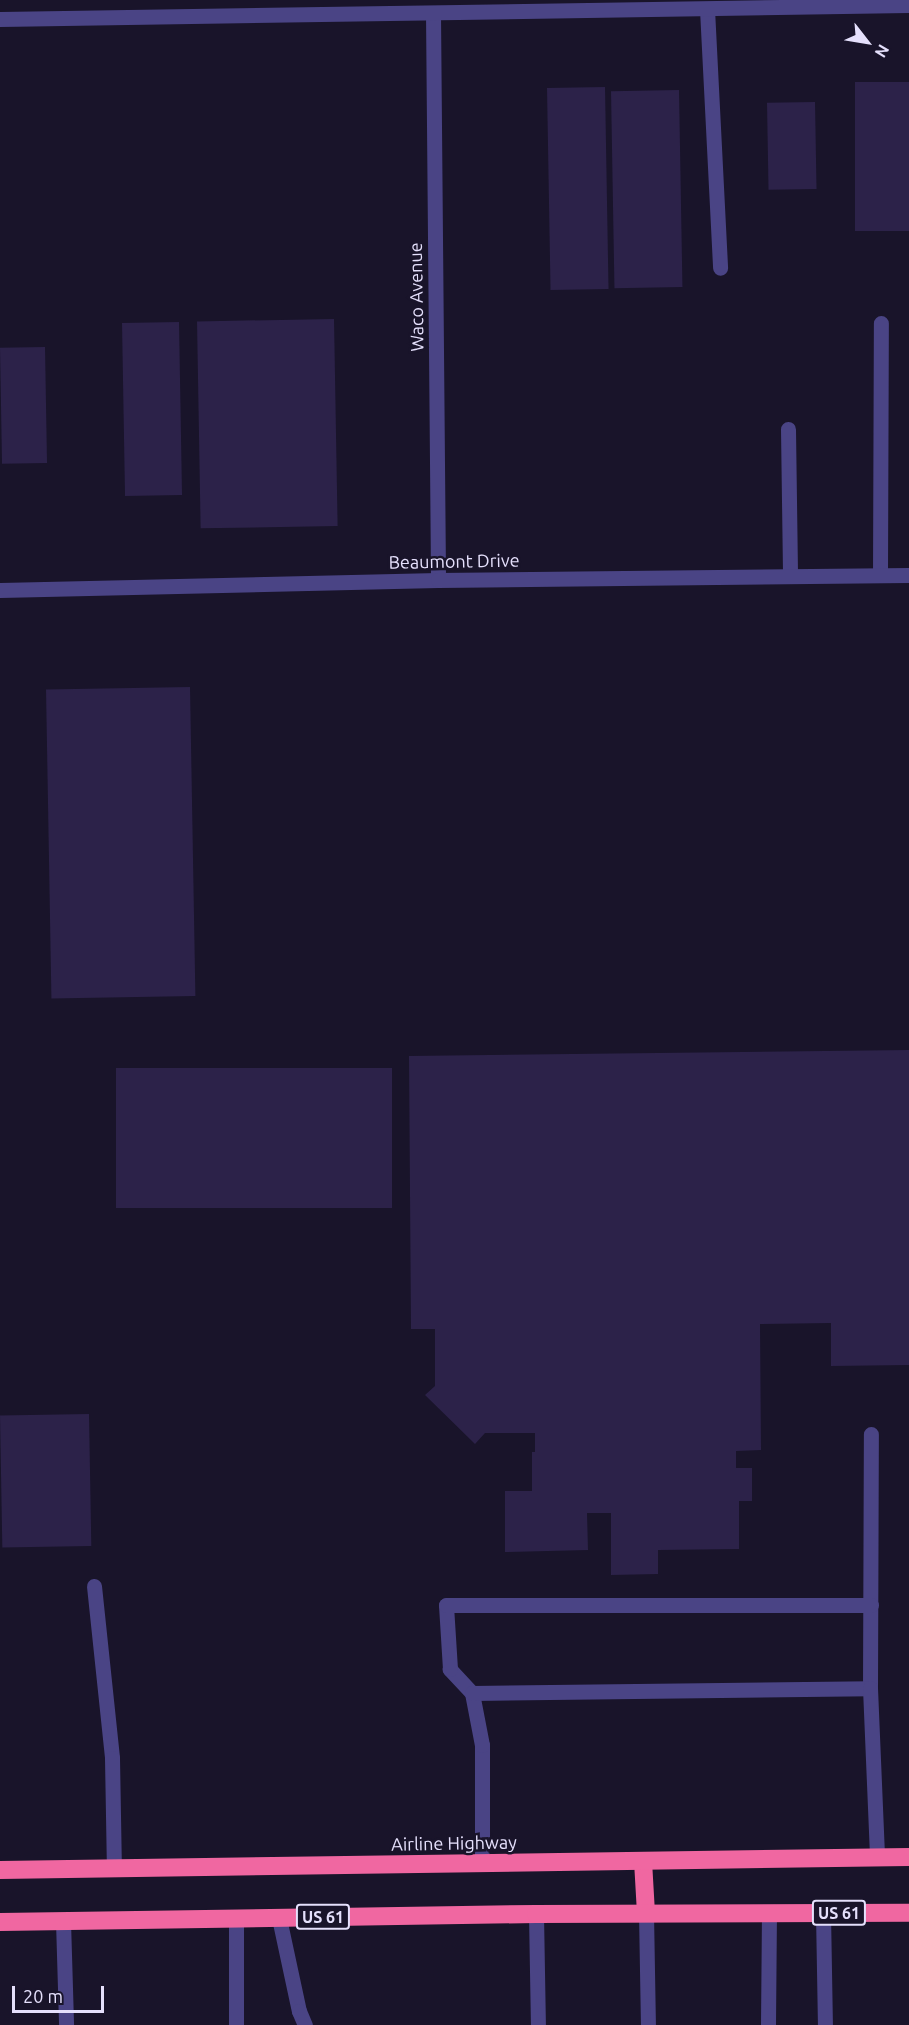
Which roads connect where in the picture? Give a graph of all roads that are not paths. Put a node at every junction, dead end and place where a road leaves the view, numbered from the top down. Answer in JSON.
{"nodes":[{"id":1,"x":909,"y":5,"type":"edge"},
{"id":2,"x":707,"y":9,"type":"junction"},
{"id":3,"x":433,"y":13,"type":"junction"},
{"id":4,"x":0,"y":20,"type":"edge"},
{"id":5,"x":720,"y":268,"type":"dead end"},
{"id":6,"x":881,"y":323,"type":"dead end"},
{"id":7,"x":788,"y":429,"type":"dead end"},
{"id":8,"x":880,"y":575,"type":"junction"},
{"id":9,"x":909,"y":575,"type":"edge"},
{"id":10,"x":790,"y":576,"type":"junction"},
{"id":11,"x":438,"y":580,"type":"junction"},
{"id":12,"x":0,"y":590,"type":"edge"},
{"id":13,"x":871,"y":1434,"type":"dead end"},
{"id":14,"x":94,"y":1586,"type":"dead end"},
{"id":15,"x":871,"y":1605,"type":"junction"},
{"id":16,"x":870,"y":1688,"type":"junction"},
{"id":17,"x":472,"y":1693,"type":"junction"},
{"id":18,"x":877,"y":1857,"type":"junction"},
{"id":19,"x":909,"y":1857,"type":"edge"},
{"id":20,"x":643,"y":1861,"type":"junction"},
{"id":21,"x":482,"y":1863,"type":"junction"},
{"id":22,"x":114,"y":1868,"type":"junction"},
{"id":23,"x":0,"y":1870,"type":"edge"},
{"id":24,"x":646,"y":1913,"type":"junction"},
{"id":25,"x":769,"y":1913,"type":"junction"},
{"id":26,"x":823,"y":1913,"type":"junction"},
{"id":27,"x":909,"y":1913,"type":"edge"},
{"id":28,"x":536,"y":1914,"type":"junction"},
{"id":29,"x":236,"y":1918,"type":"junction"},
{"id":30,"x":279,"y":1918,"type":"junction"},
{"id":31,"x":63,"y":1921,"type":"junction"},
{"id":32,"x":0,"y":1922,"type":"edge"},
{"id":33,"x":66,"y":2025,"type":"edge"},
{"id":34,"x":236,"y":2025,"type":"edge"},
{"id":35,"x":305,"y":2025,"type":"edge"},
{"id":36,"x":538,"y":2025,"type":"edge"},
{"id":37,"x":648,"y":2025,"type":"edge"},
{"id":38,"x":768,"y":2025,"type":"edge"},
{"id":39,"x":825,"y":2025,"type":"edge"}],
"edges":[{"from":1,"to":2,"type":"street"},
{"from":2,"to":3,"type":"street"},
{"from":2,"to":5,"type":"street"},
{"from":3,"to":4,"type":"street"},
{"from":3,"to":11,"type":"street","name":"Waco Avenue"},
{"from":6,"to":8,"type":"street"},
{"from":7,"to":10,"type":"street"},
{"from":8,"to":9,"type":"street","name":"Beaumont Drive"},
{"from":8,"to":10,"type":"street","name":"Beaumont Drive"},
{"from":10,"to":11,"type":"street","name":"Beaumont Drive"},
{"from":11,"to":12,"type":"street","name":"Beaumont Drive"},
{"from":13,"to":15,"type":"street"},
{"from":14,"to":22,"type":"street"},
{"from":15,"to":16,"type":"street"},
{"from":15,"to":17,"type":"street"},
{"from":16,"to":17,"type":"street"},
{"from":16,"to":18,"type":"street"},
{"from":17,"to":21,"type":"street"},
{"from":18,"to":19,"type":"highway","name":"Airline Highway"},
{"from":18,"to":20,"type":"highway","name":"Airline Highway"},
{"from":20,"to":21,"type":"highway","name":"Airline Highway"},
{"from":20,"to":24,"type":"highway"},
{"from":21,"to":22,"type":"highway","name":"Airline Highway"},
{"from":22,"to":23,"type":"highway","name":"Airline Highway"},
{"from":24,"to":25,"type":"highway","number":"US 61"},
{"from":24,"to":28,"type":"highway","number":"US 61"},
{"from":24,"to":37,"type":"street"},
{"from":25,"to":26,"type":"highway","number":"US 61"},
{"from":25,"to":38,"type":"street"},
{"from":26,"to":27,"type":"highway","number":"US 61"},
{"from":26,"to":39,"type":"street"},
{"from":28,"to":30,"type":"highway","number":"US 61"},
{"from":28,"to":36,"type":"street"},
{"from":29,"to":30,"type":"highway","number":"US 61"},
{"from":29,"to":31,"type":"highway","number":"US 61"},
{"from":29,"to":34,"type":"street"},
{"from":30,"to":35,"type":"street"},
{"from":31,"to":32,"type":"highway","number":"US 61"},
{"from":31,"to":33,"type":"street"}]}
